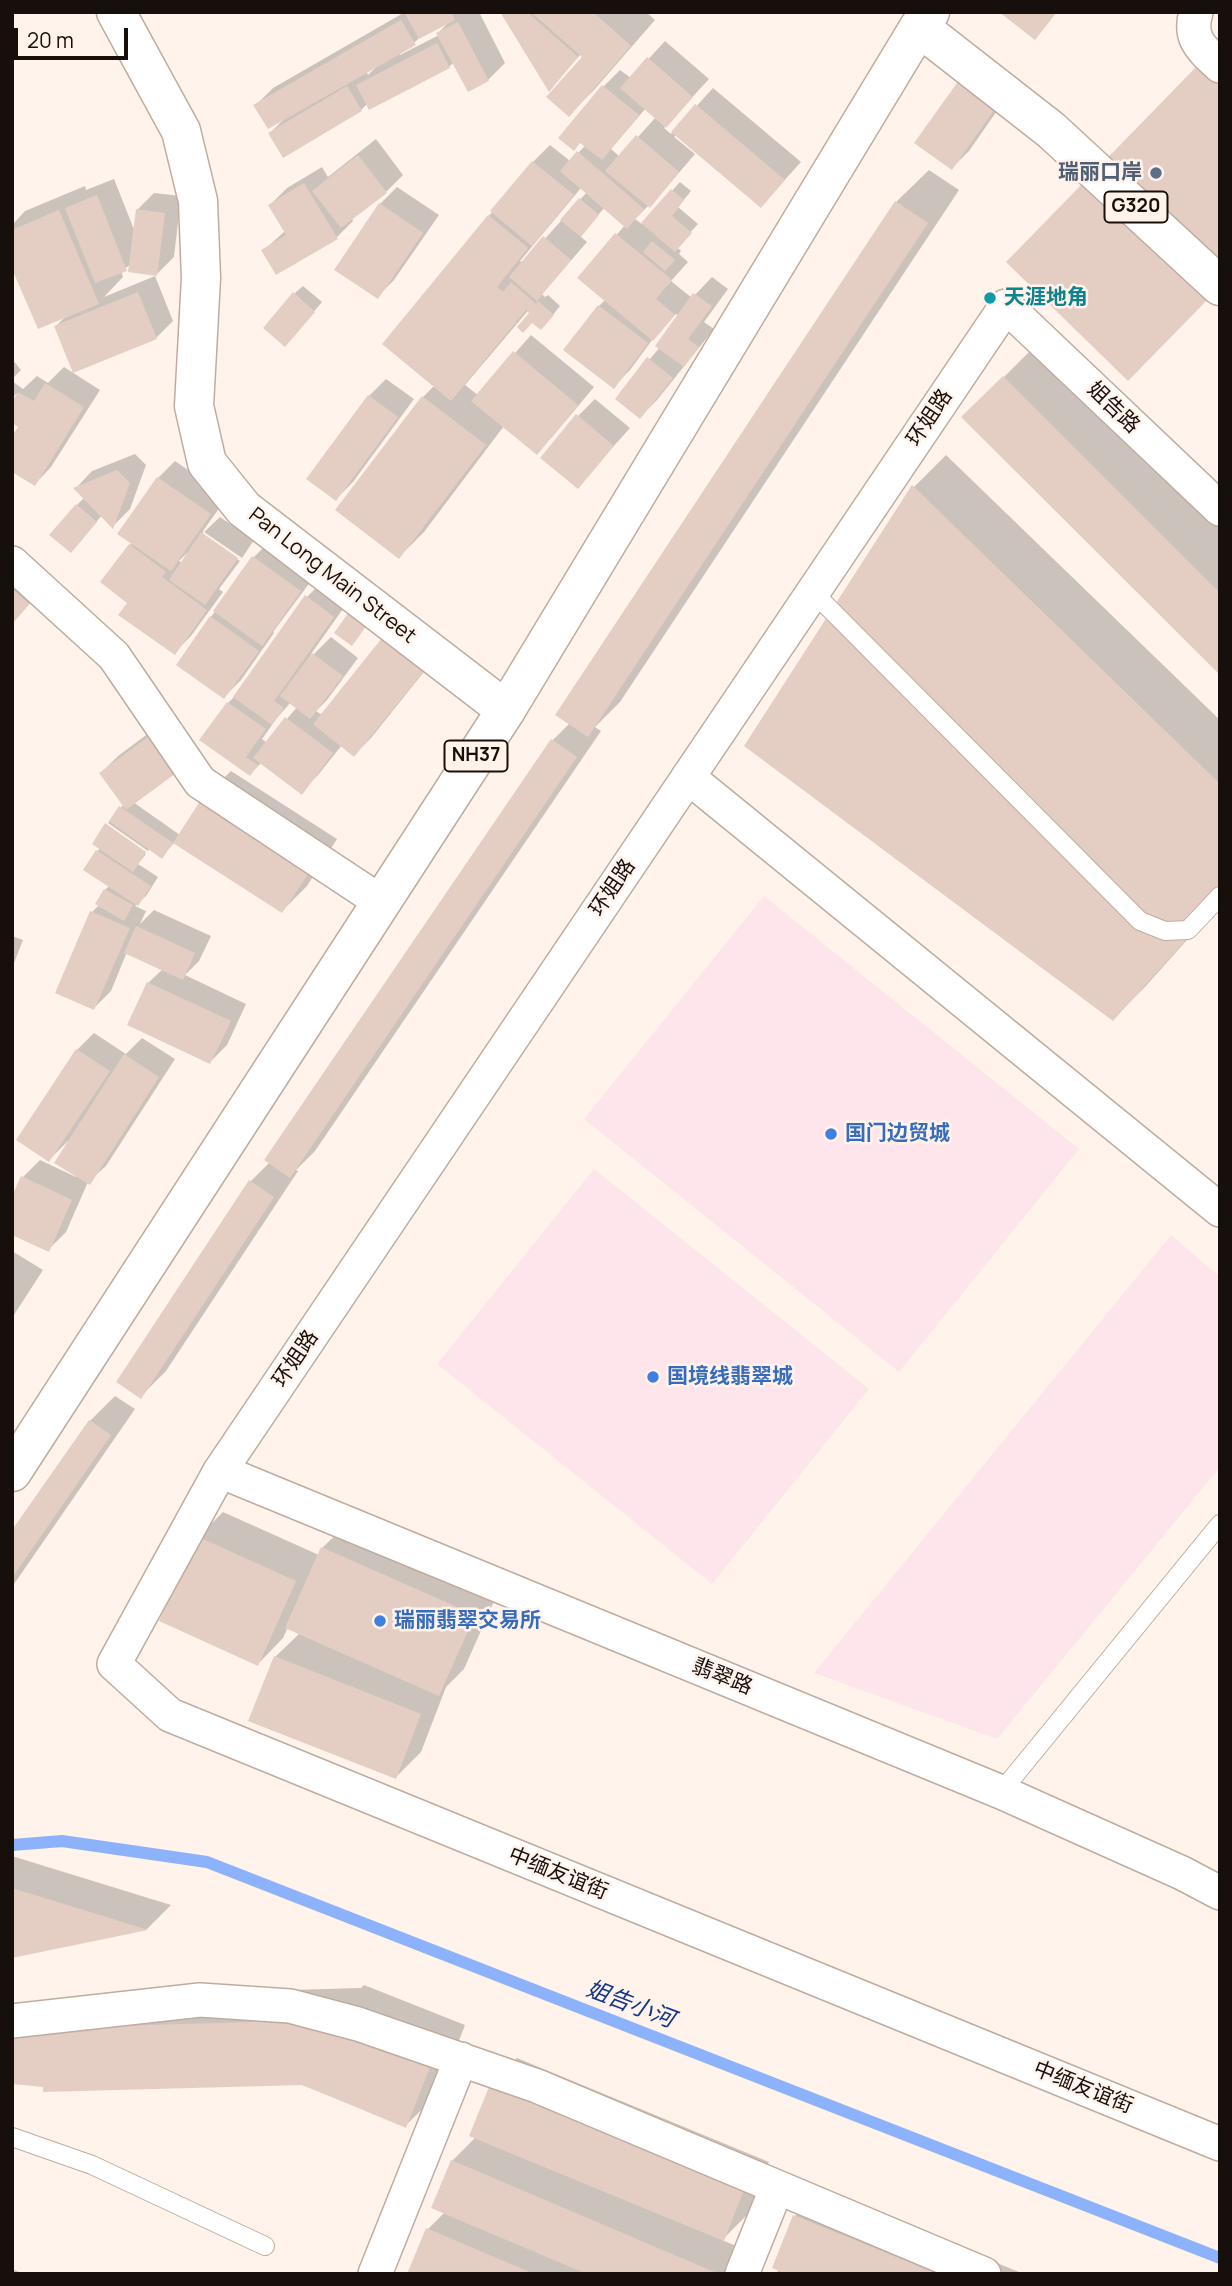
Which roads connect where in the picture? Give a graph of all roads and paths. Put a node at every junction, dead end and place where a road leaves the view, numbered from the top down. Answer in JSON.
{"nodes":[{"id":1,"x":116,"y":12,"type":"edge"},
{"id":2,"x":1196,"y":12,"type":"edge"},
{"id":3,"x":924,"y":20,"type":"edge"},
{"id":4,"x":1220,"y":66,"type":"edge"},
{"id":5,"x":1220,"y":286,"type":"edge"},
{"id":6,"x":1006,"y":306,"type":"joint"},
{"id":7,"x":1220,"y":509,"type":"edge"},
{"id":8,"x":12,"y":563,"type":"edge"},
{"id":9,"x":813,"y":592,"type":"junction"},
{"id":10,"x":506,"y":710,"type":"junction"},
{"id":11,"x":688,"y":777,"type":"junction"},
{"id":12,"x":1220,"y":896,"type":"edge"},
{"id":13,"x":381,"y":902,"type":"junction"},
{"id":14,"x":1220,"y":1210,"type":"edge"},
{"id":15,"x":220,"y":1471,"type":"junction"},
{"id":16,"x":12,"y":1472,"type":"edge"},
{"id":17,"x":1220,"y":1524,"type":"edge"},
{"id":18,"x":1001,"y":1792,"type":"junction"},
{"id":19,"x":1220,"y":1893,"type":"edge"},
{"id":20,"x":12,"y":2021,"type":"edge"},
{"id":21,"x":461,"y":2060,"type":"junction"},
{"id":22,"x":12,"y":2137,"type":"edge"},
{"id":23,"x":1220,"y":2144,"type":"edge"},
{"id":24,"x":777,"y":2187,"type":"junction"},
{"id":25,"x":265,"y":2246,"type":"dead end"},
{"id":26,"x":375,"y":2274,"type":"edge"},
{"id":27,"x":742,"y":2274,"type":"edge"},
{"id":28,"x":984,"y":2274,"type":"edge"}],
"edges":[{"from":1,"to":10,"type":"main road","name":"Pan Long Main Street"},
{"from":2,"to":4,"type":"street"},
{"from":3,"to":5,"type":"main road","number":"G320"},
{"from":3,"to":10,"type":"main road","number":"NH37"},
{"from":6,"to":7,"type":"street","name":"姐告路"},
{"from":6,"to":9,"type":"street","name":"环姐路"},
{"from":8,"to":13,"type":"street"},
{"from":9,"to":11,"type":"street","name":"环姐路"},
{"from":9,"to":12,"type":"lane"},
{"from":10,"to":13,"type":"main road","number":"NH37"},
{"from":11,"to":14,"type":"street"},
{"from":11,"to":15,"type":"street","name":"环姐路"},
{"from":13,"to":16,"type":"main road","number":"NH37"},
{"from":15,"to":18,"type":"street","name":"翡翠路"},
{"from":15,"to":23,"type":"street","name":"中缅友谊街"},
{"from":17,"to":18,"type":"lane"},
{"from":18,"to":19,"type":"street","name":"翡翠路"},
{"from":20,"to":21,"type":"street"},
{"from":21,"to":24,"type":"street"},
{"from":21,"to":26,"type":"street"},
{"from":22,"to":25,"type":"lane"},
{"from":24,"to":27,"type":"street"},
{"from":24,"to":28,"type":"street"}]}
